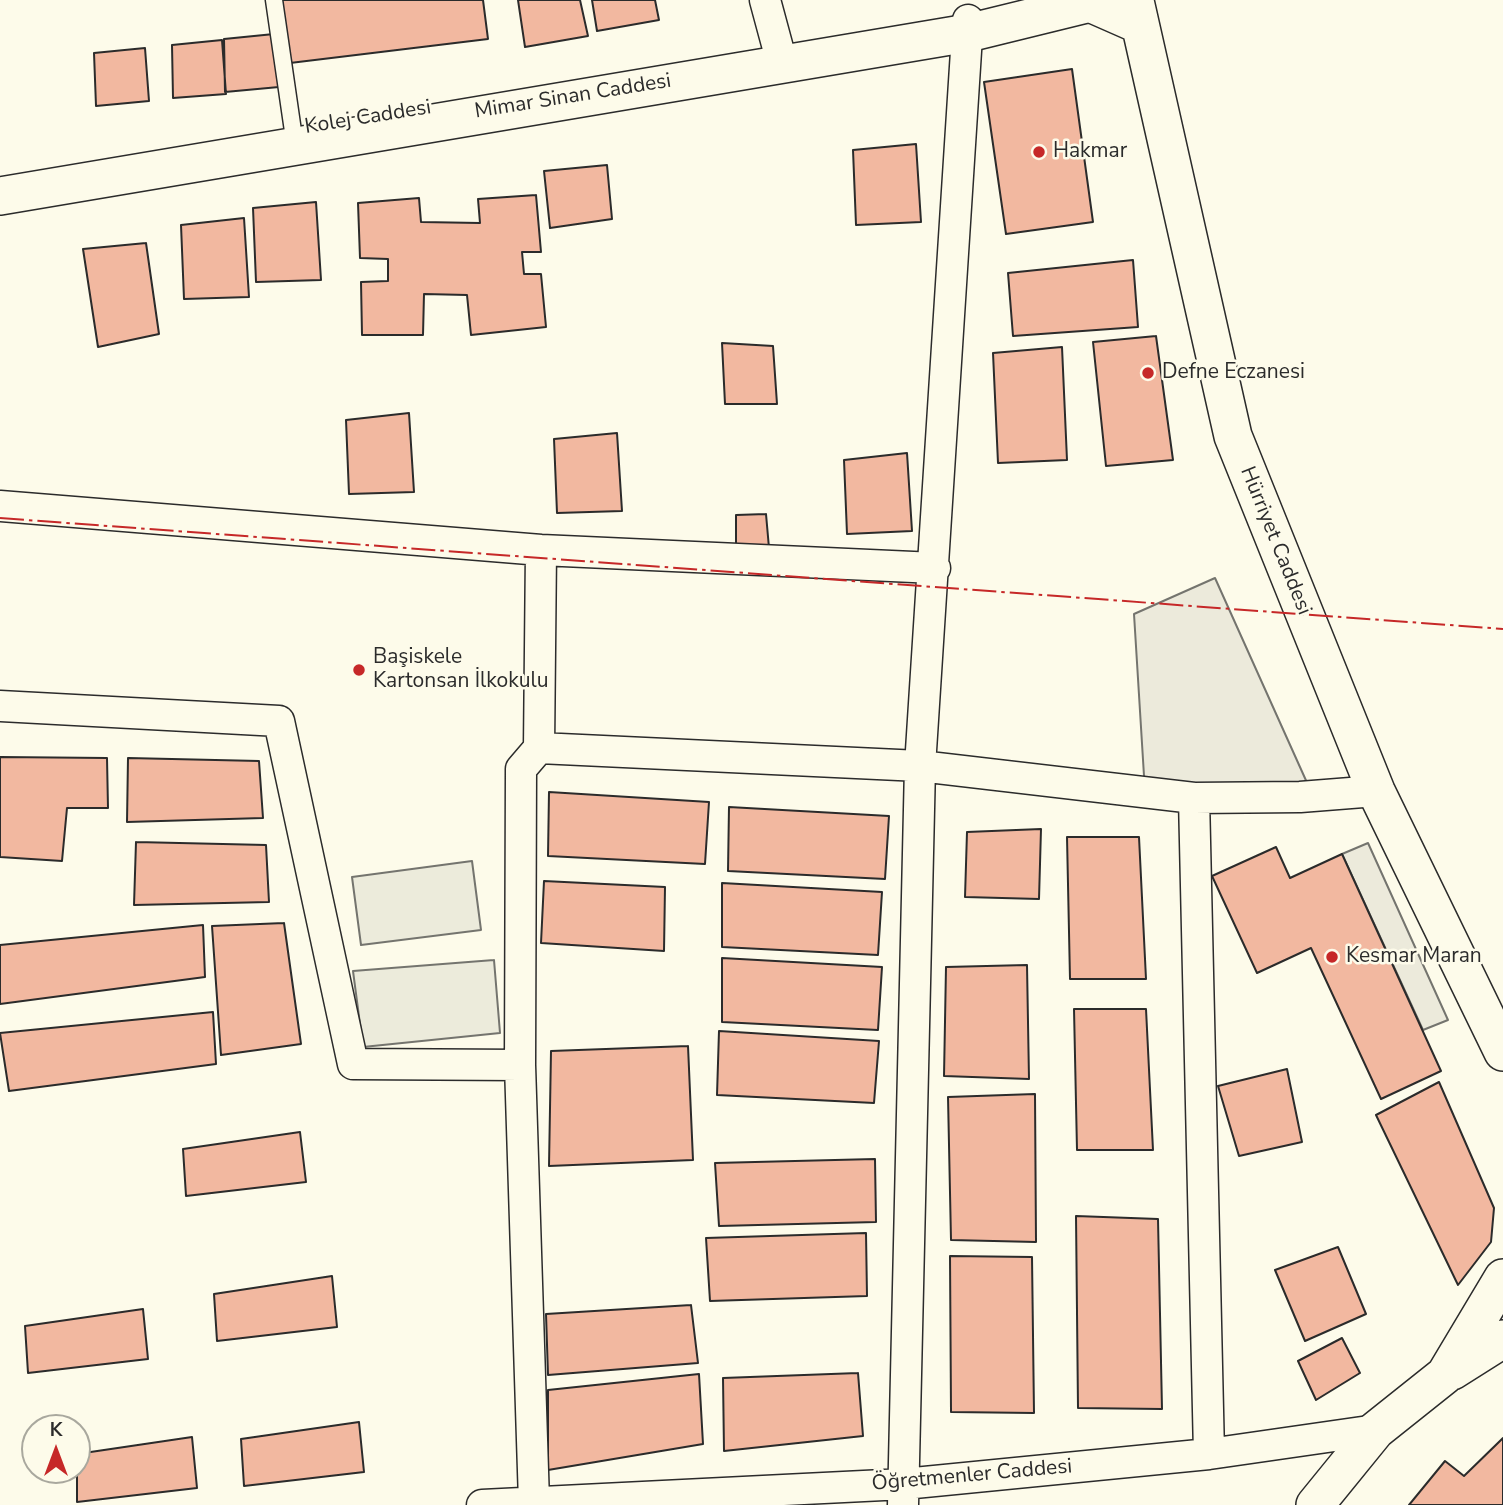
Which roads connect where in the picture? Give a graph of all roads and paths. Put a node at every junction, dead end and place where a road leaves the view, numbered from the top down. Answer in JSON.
{"nodes":[{"id":1,"x":274,"y":0,"type":"edge"},
{"id":2,"x":765,"y":0,"type":"edge"},
{"id":3,"x":1024,"y":0,"type":"edge"},
{"id":4,"x":1138,"y":12,"type":"edge"},
{"id":5,"x":968,"y":27,"type":"junction"},
{"id":6,"x":780,"y":56,"type":"junction"},
{"id":7,"x":294,"y":137,"type":"junction"},
{"id":8,"x":0,"y":176,"type":"edge"},
{"id":9,"x":0,"y":196,"type":"edge"},
{"id":10,"x":0,"y":506,"type":"edge"},
{"id":11,"x":541,"y":550,"type":"junction"},
{"id":12,"x":935,"y":568,"type":"junction"},
{"id":13,"x":0,"y":706,"type":"edge"},
{"id":14,"x":539,"y":748,"type":"junction"},
{"id":15,"x":920,"y":766,"type":"junction"},
{"id":16,"x":1376,"y":791,"type":"junction"},
{"id":17,"x":1194,"y":799,"type":"junction"},
{"id":18,"x":1503,"y":1052,"type":"edge"},
{"id":19,"x":520,"y":1065,"type":"junction"},
{"id":20,"x":1503,"y":1278,"type":"edge"},
{"id":21,"x":1503,"y":1339,"type":"edge"},
{"id":22,"x":1503,"y":1364,"type":"edge"},
{"id":23,"x":1445,"y":1375,"type":"junction"},
{"id":24,"x":1376,"y":1430,"type":"junction"},
{"id":25,"x":1209,"y":1454,"type":"junction"},
{"id":26,"x":903,"y":1494,"type":"edge"},
{"id":27,"x":534,"y":1502,"type":"junction"},
{"id":28,"x":570,"y":1503,"type":"edge"},
{"id":29,"x":482,"y":1505,"type":"edge"},
{"id":30,"x":1315,"y":1505,"type":"edge"}],
"edges":[{"from":1,"to":7,"type":"lane"},
{"from":2,"to":6,"type":"street"},
{"from":3,"to":5,"type":"street","name":"Kolej Caddesi"},
{"from":4,"to":5,"type":"street"},
{"from":4,"to":16,"type":"street","name":"Hürriyet Caddesi"},
{"from":5,"to":6,"type":"street","name":"Kolej Caddesi"},
{"from":5,"to":12,"type":"street"},
{"from":6,"to":7,"type":"street","name":"Kolej Caddesi"},
{"from":7,"to":8,"type":"street","name":"Kolej Caddesi"},
{"from":7,"to":9,"type":"street"},
{"from":10,"to":11,"type":"street"},
{"from":11,"to":12,"type":"street"},
{"from":11,"to":14,"type":"street"},
{"from":12,"to":15,"type":"street"},
{"from":13,"to":19,"type":"street"},
{"from":14,"to":15,"type":"street"},
{"from":14,"to":19,"type":"street"},
{"from":15,"to":17,"type":"street"},
{"from":15,"to":26,"type":"street"},
{"from":16,"to":17,"type":"street"},
{"from":16,"to":18,"type":"street","name":"Hürriyet Caddesi"},
{"from":17,"to":25,"type":"street"},
{"from":19,"to":27,"type":"street"},
{"from":20,"to":23,"type":"street"},
{"from":21,"to":23,"type":"street"},
{"from":22,"to":23,"type":"street"},
{"from":23,"to":24,"type":"street"},
{"from":24,"to":25,"type":"street","name":"Öğretmenler Caddesi"},
{"from":24,"to":30,"type":"street"},
{"from":25,"to":26,"type":"street","name":"Öğretmenler Caddesi"},
{"from":26,"to":28,"type":"street","name":"Öğretmenler Caddesi"},
{"from":27,"to":28,"type":"street","name":"Öğretmenler Caddesi"},
{"from":27,"to":29,"type":"street","name":"Öğretmenler Caddesi"}]}
